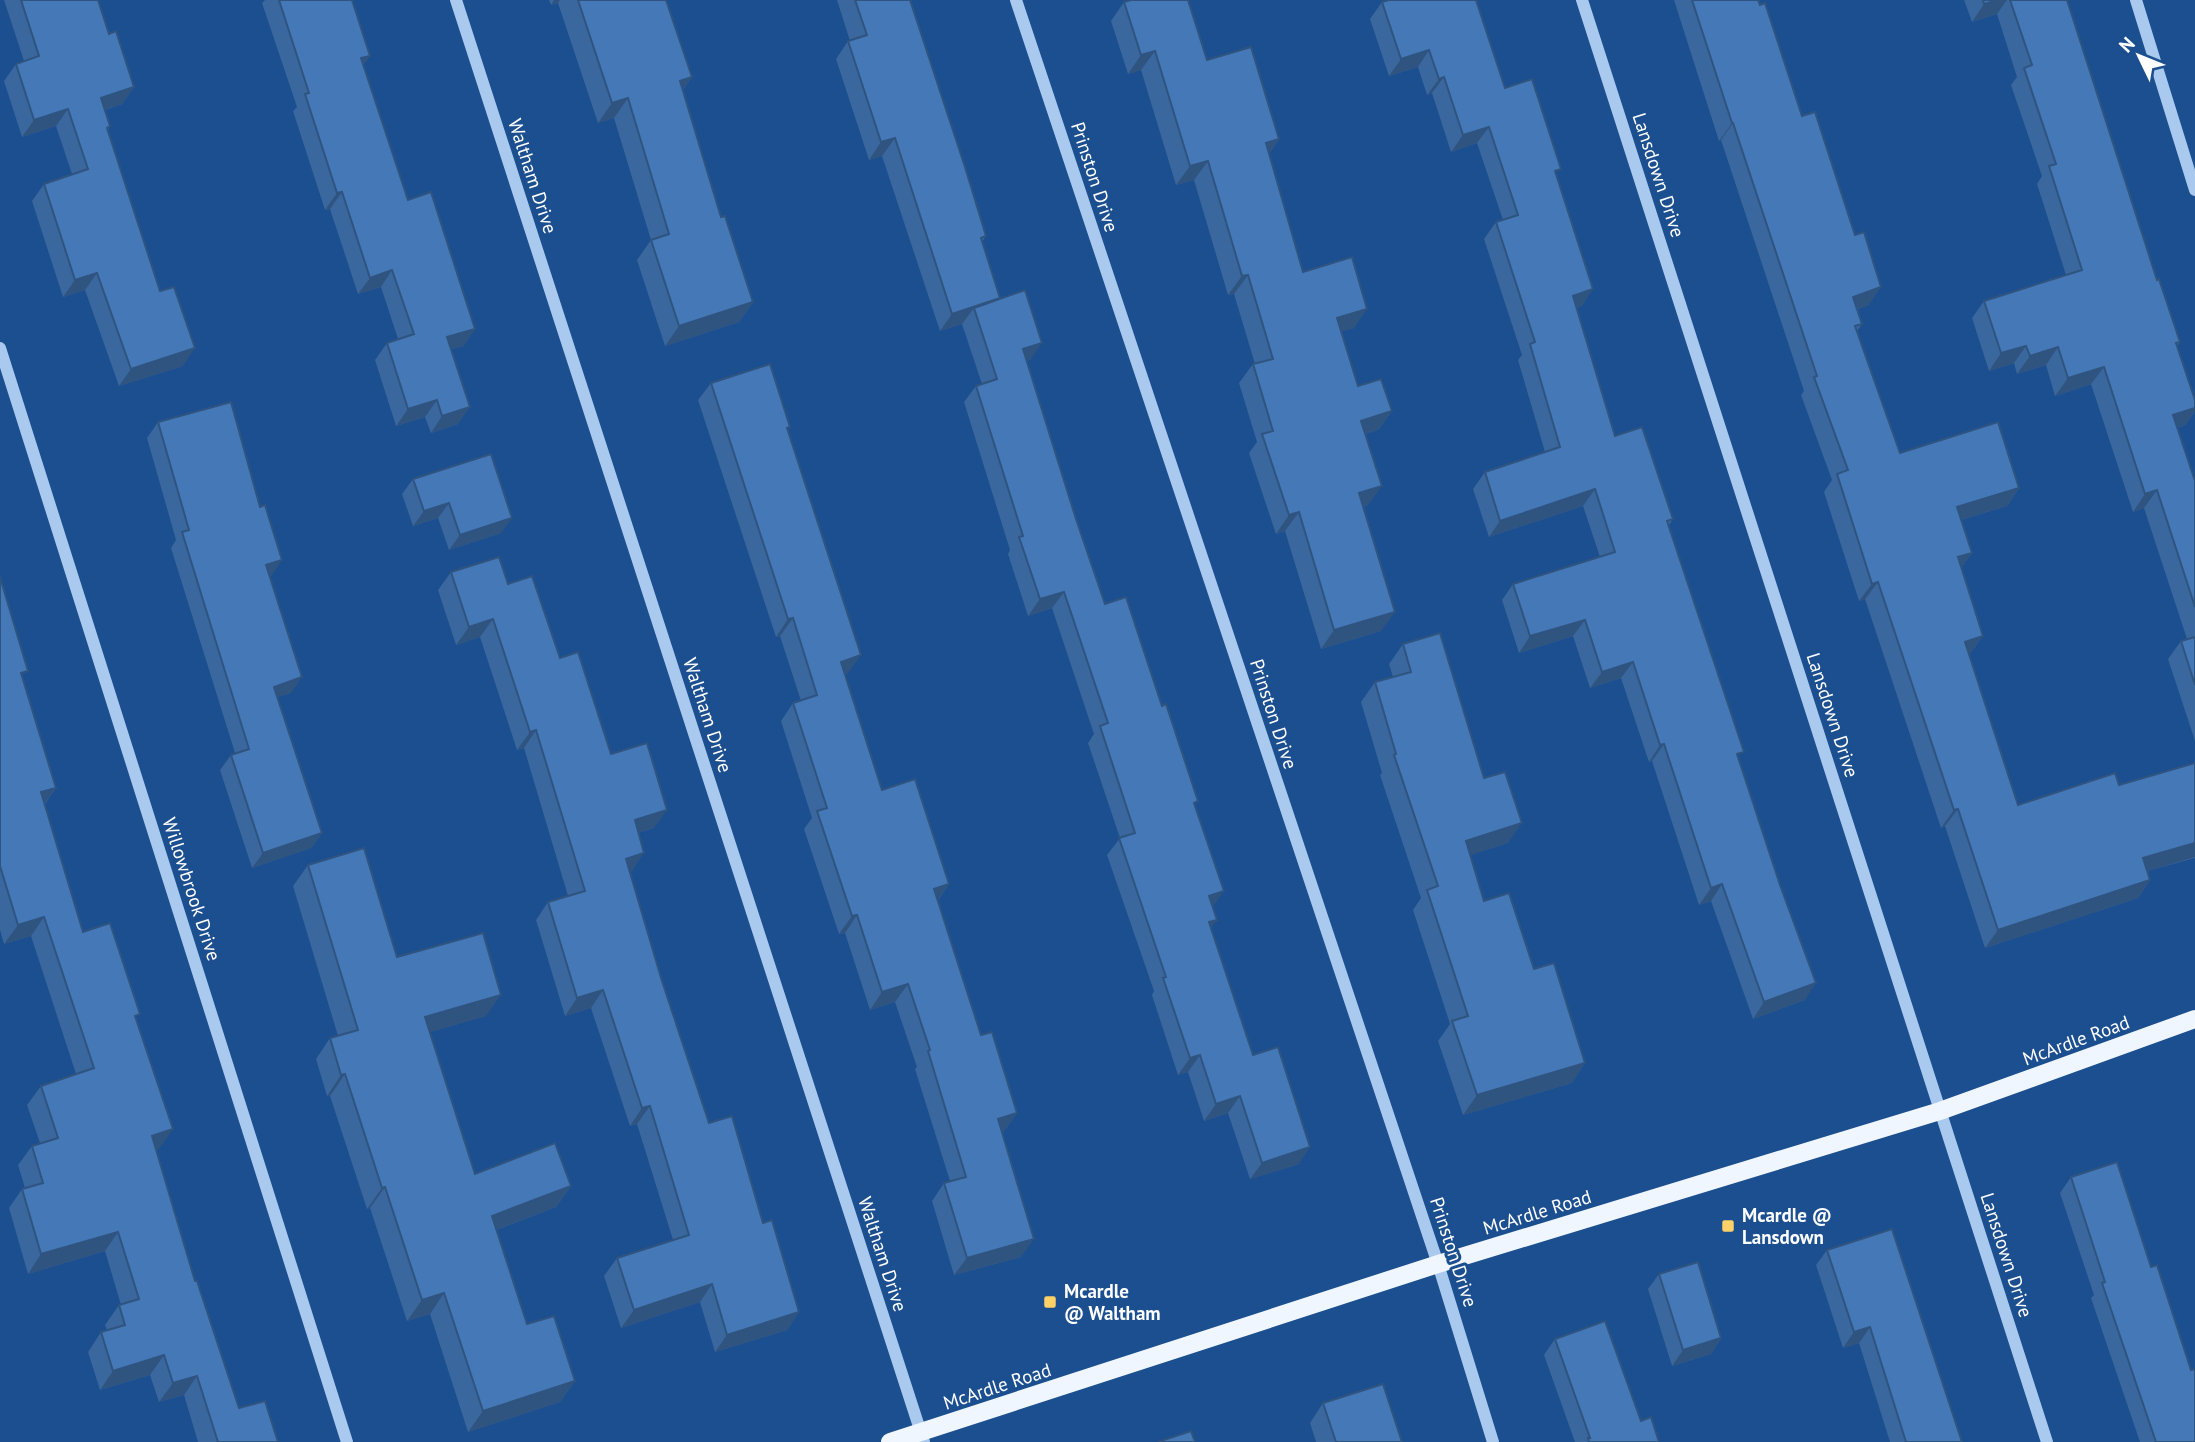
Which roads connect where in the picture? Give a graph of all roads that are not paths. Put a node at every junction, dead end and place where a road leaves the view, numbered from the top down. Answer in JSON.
{"nodes":[{"id":1,"x":456,"y":0,"type":"edge"},
{"id":2,"x":1016,"y":0,"type":"edge"},
{"id":3,"x":1582,"y":0,"type":"edge"},
{"id":4,"x":2136,"y":0,"type":"edge"},
{"id":5,"x":2195,"y":190,"type":"edge"},
{"id":6,"x":0,"y":348,"type":"edge"},
{"id":7,"x":2195,"y":1019,"type":"edge"},
{"id":8,"x":1940,"y":1111,"type":"junction"},
{"id":9,"x":1438,"y":1264,"type":"junction"},
{"id":10,"x":922,"y":1437,"type":"edge"},
{"id":11,"x":347,"y":1442,"type":"edge"},
{"id":12,"x":890,"y":1442,"type":"edge"},
{"id":13,"x":1493,"y":1442,"type":"edge"},
{"id":14,"x":2047,"y":1442,"type":"edge"}],
"edges":[{"from":1,"to":10,"type":"street","name":"Waltham Drive"},
{"from":2,"to":9,"type":"street","name":"Prinston Drive"},
{"from":3,"to":8,"type":"street","name":"Lansdown Drive"},
{"from":4,"to":5,"type":"street"},
{"from":6,"to":11,"type":"street","name":"Willowbrook Drive"},
{"from":7,"to":8,"type":"main road","name":"McArdle Road"},
{"from":8,"to":9,"type":"main road","name":"McArdle Road"},
{"from":8,"to":14,"type":"street","name":"Lansdown Drive"},
{"from":9,"to":10,"type":"main road","name":"McArdle Road"},
{"from":9,"to":13,"type":"street","name":"Prinston Drive"},
{"from":10,"to":12,"type":"main road","name":"McArdle Road"}]}
